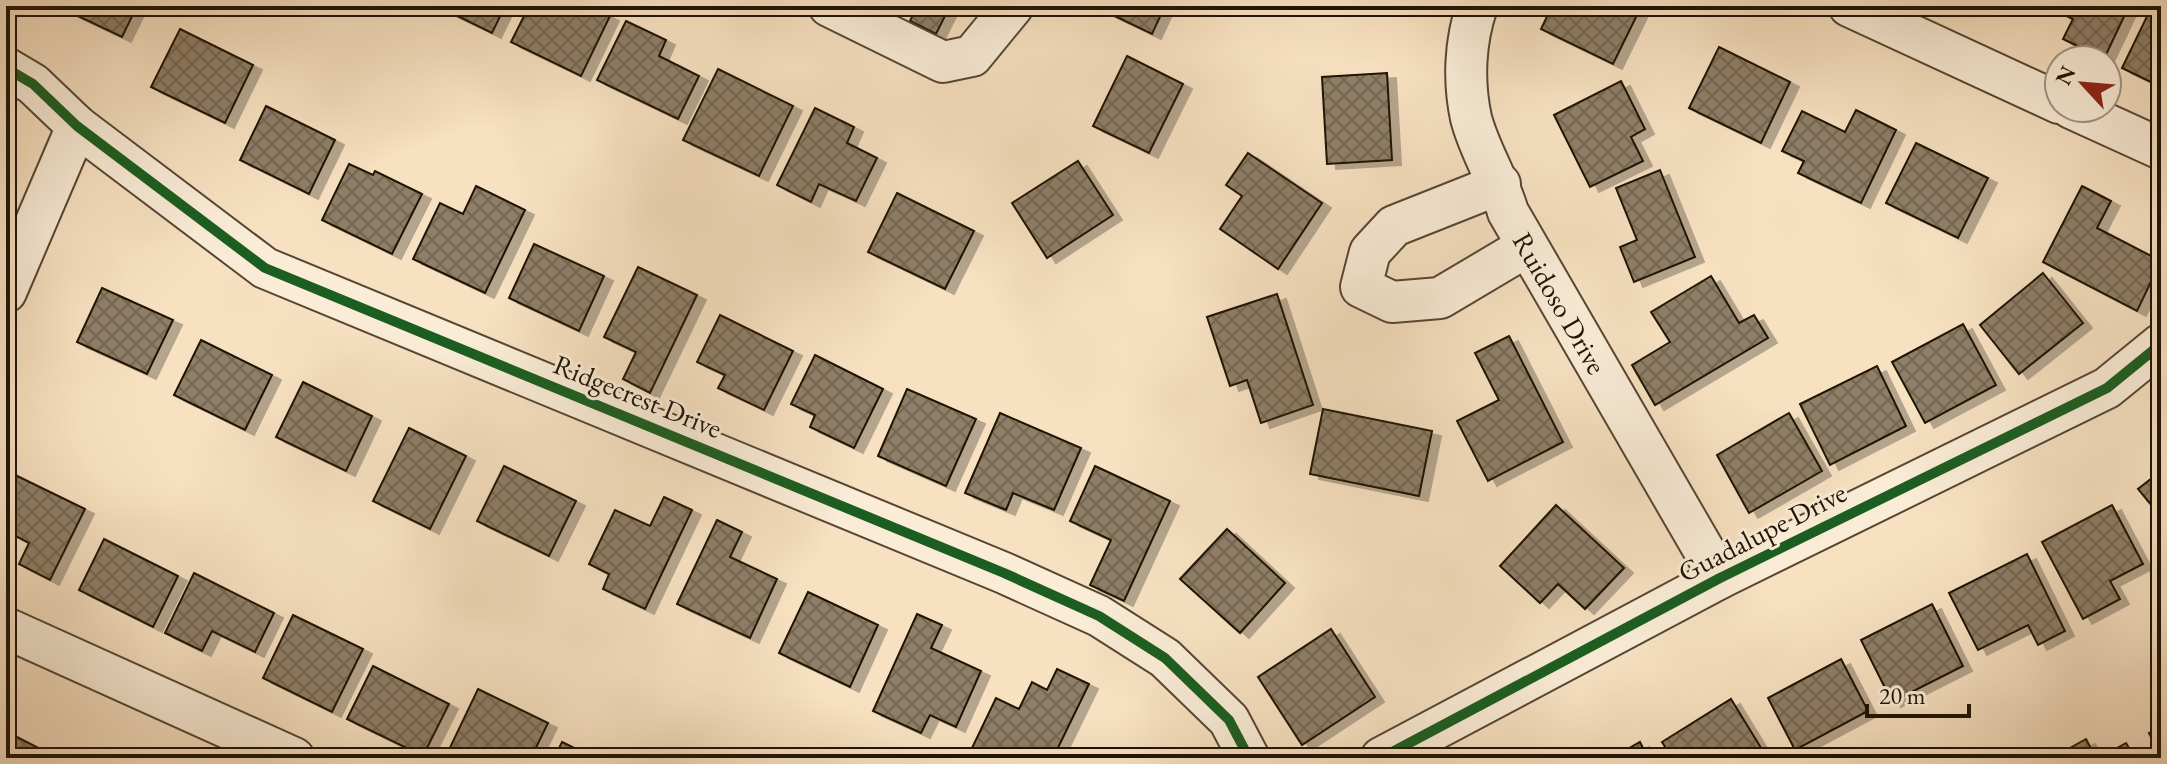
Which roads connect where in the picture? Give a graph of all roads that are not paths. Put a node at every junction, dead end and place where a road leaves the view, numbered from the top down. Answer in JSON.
{"nodes":[{"id":1,"x":829,"y":6,"type":"edge"},
{"id":2,"x":1013,"y":6,"type":"edge"},
{"id":3,"x":1477,"y":6,"type":"edge"},
{"id":4,"x":1849,"y":6,"type":"edge"},
{"id":5,"x":6,"y":68,"type":"edge"},
{"id":6,"x":2043,"y":96,"type":"edge"},
{"id":7,"x":2106,"y":124,"type":"edge"},
{"id":8,"x":77,"y":126,"type":"junction"},
{"id":9,"x":2161,"y":149,"type":"edge"},
{"id":10,"x":1500,"y":184,"type":"junction"},
{"id":11,"x":1526,"y":247,"type":"junction"},
{"id":12,"x":6,"y":292,"type":"edge"},
{"id":13,"x":2161,"y":344,"type":"edge"},
{"id":14,"x":1720,"y":578,"type":"junction"},
{"id":15,"x":6,"y":628,"type":"edge"},
{"id":16,"x":294,"y":758,"type":"edge"},
{"id":17,"x":1249,"y":758,"type":"edge"},
{"id":18,"x":1381,"y":758,"type":"edge"}],
"edges":[{"from":1,"to":2,"type":"street"},
{"from":3,"to":10,"type":"street","name":"Ruidoso Drive"},
{"from":4,"to":6,"type":"street"},
{"from":5,"to":8,"type":"street","name":"Ridgecrest Drive"},
{"from":7,"to":9,"type":"street"},
{"from":8,"to":12,"type":"street"},
{"from":8,"to":17,"type":"street","name":"Ridgecrest Drive"},
{"from":10,"to":11,"type":"street","name":"Ruidoso Drive"},
{"from":10,"to":11,"type":"street"},
{"from":11,"to":14,"type":"street","name":"Ruidoso Drive"},
{"from":13,"to":14,"type":"street","name":"Guadalupe Drive"},
{"from":14,"to":18,"type":"street","name":"Guadalupe Drive"},
{"from":15,"to":16,"type":"street"}]}
